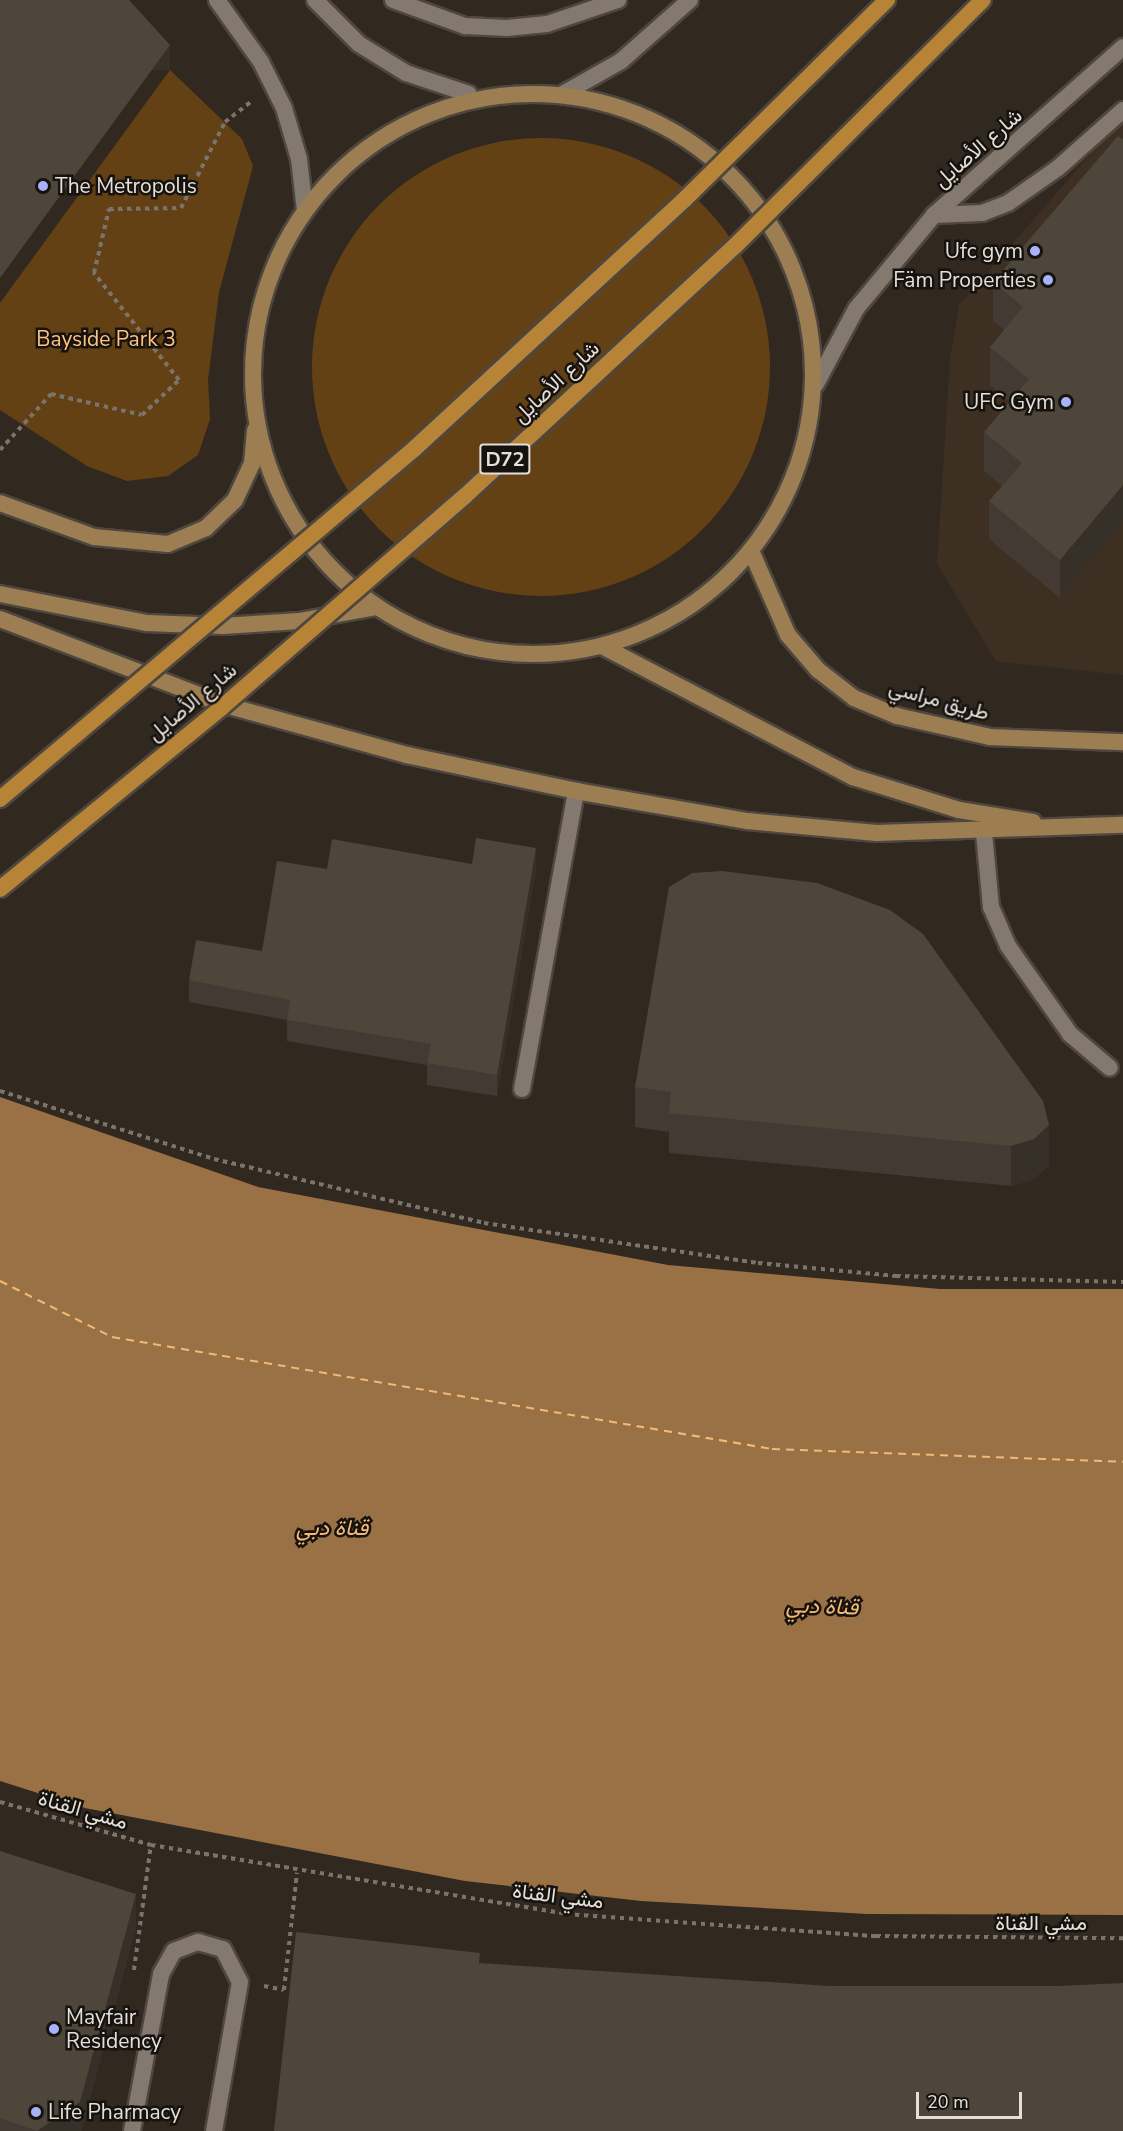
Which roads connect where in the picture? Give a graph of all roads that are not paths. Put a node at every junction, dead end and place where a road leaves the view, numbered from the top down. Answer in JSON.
{"nodes":[{"id":1,"x":217,"y":0,"type":"edge"},
{"id":2,"x":315,"y":0,"type":"edge"},
{"id":3,"x":393,"y":0,"type":"edge"},
{"id":4,"x":618,"y":0,"type":"edge"},
{"id":5,"x":690,"y":0,"type":"edge"},
{"id":6,"x":887,"y":0,"type":"edge"},
{"id":7,"x":983,"y":0,"type":"edge"},
{"id":8,"x":1123,"y":47,"type":"edge"},
{"id":9,"x":470,"y":94,"type":"junction"},
{"id":10,"x":561,"y":95,"type":"junction"},
{"id":11,"x":1123,"y":110,"type":"edge"},
{"id":12,"x":305,"y":211,"type":"junction"},
{"id":13,"x":934,"y":215,"type":"junction"},
{"id":14,"x":816,"y":384,"type":"junction"},
{"id":15,"x":256,"y":423,"type":"junction"},
{"id":16,"x":0,"y":502,"type":"edge"},
{"id":17,"x":752,"y":553,"type":"junction"},
{"id":18,"x":0,"y":594,"type":"edge"},
{"id":19,"x":376,"y":607,"type":"junction"},
{"id":20,"x":0,"y":619,"type":"edge"},
{"id":21,"x":604,"y":647,"type":"junction"},
{"id":22,"x":1123,"y":742,"type":"edge"},
{"id":23,"x":576,"y":791,"type":"junction"},
{"id":24,"x":0,"y":799,"type":"edge"},
{"id":25,"x":1123,"y":825,"type":"edge"},
{"id":26,"x":1070,"y":826,"type":"junction"},
{"id":27,"x":984,"y":833,"type":"junction"},
{"id":28,"x":0,"y":889,"type":"edge"},
{"id":29,"x":1110,"y":1068,"type":"dead end"},
{"id":30,"x":522,"y":1089,"type":"dead end"},
{"id":31,"x":132,"y":2131,"type":"edge"},
{"id":32,"x":214,"y":2131,"type":"edge"}],
"edges":[{"from":1,"to":12,"type":"street"},
{"from":2,"to":9,"type":"street"},
{"from":3,"to":4,"type":"street"},
{"from":5,"to":10,"type":"street"},
{"from":6,"to":24,"type":"main road","bridge":true},
{"from":7,"to":28,"type":"main road","name":"شارع الأصايل","number":"D72","bridge":true},
{"from":8,"to":13,"type":"street","name":"شارع الأصايل"},
{"from":9,"to":10,"type":"main road"},
{"from":9,"to":12,"type":"main road"},
{"from":10,"to":14,"type":"main road"},
{"from":11,"to":13,"type":"street"},
{"from":12,"to":15,"type":"main road"},
{"from":13,"to":14,"type":"street","name":"شارع الأصايل"},
{"from":14,"to":17,"type":"main road"},
{"from":15,"to":16,"type":"main road"},
{"from":15,"to":19,"type":"main road"},
{"from":17,"to":21,"type":"main road"},
{"from":17,"to":22,"type":"main road","name":"طريق مراسي"},
{"from":18,"to":19,"type":"main road"},
{"from":19,"to":21,"type":"main road"},
{"from":20,"to":23,"type":"main road"},
{"from":21,"to":26,"type":"main road"},
{"from":23,"to":27,"type":"main road"},
{"from":23,"to":30,"type":"street"},
{"from":25,"to":26,"type":"main road"},
{"from":26,"to":27,"type":"main road"},
{"from":27,"to":29,"type":"street"},
{"from":31,"to":32,"type":"street"}]}
